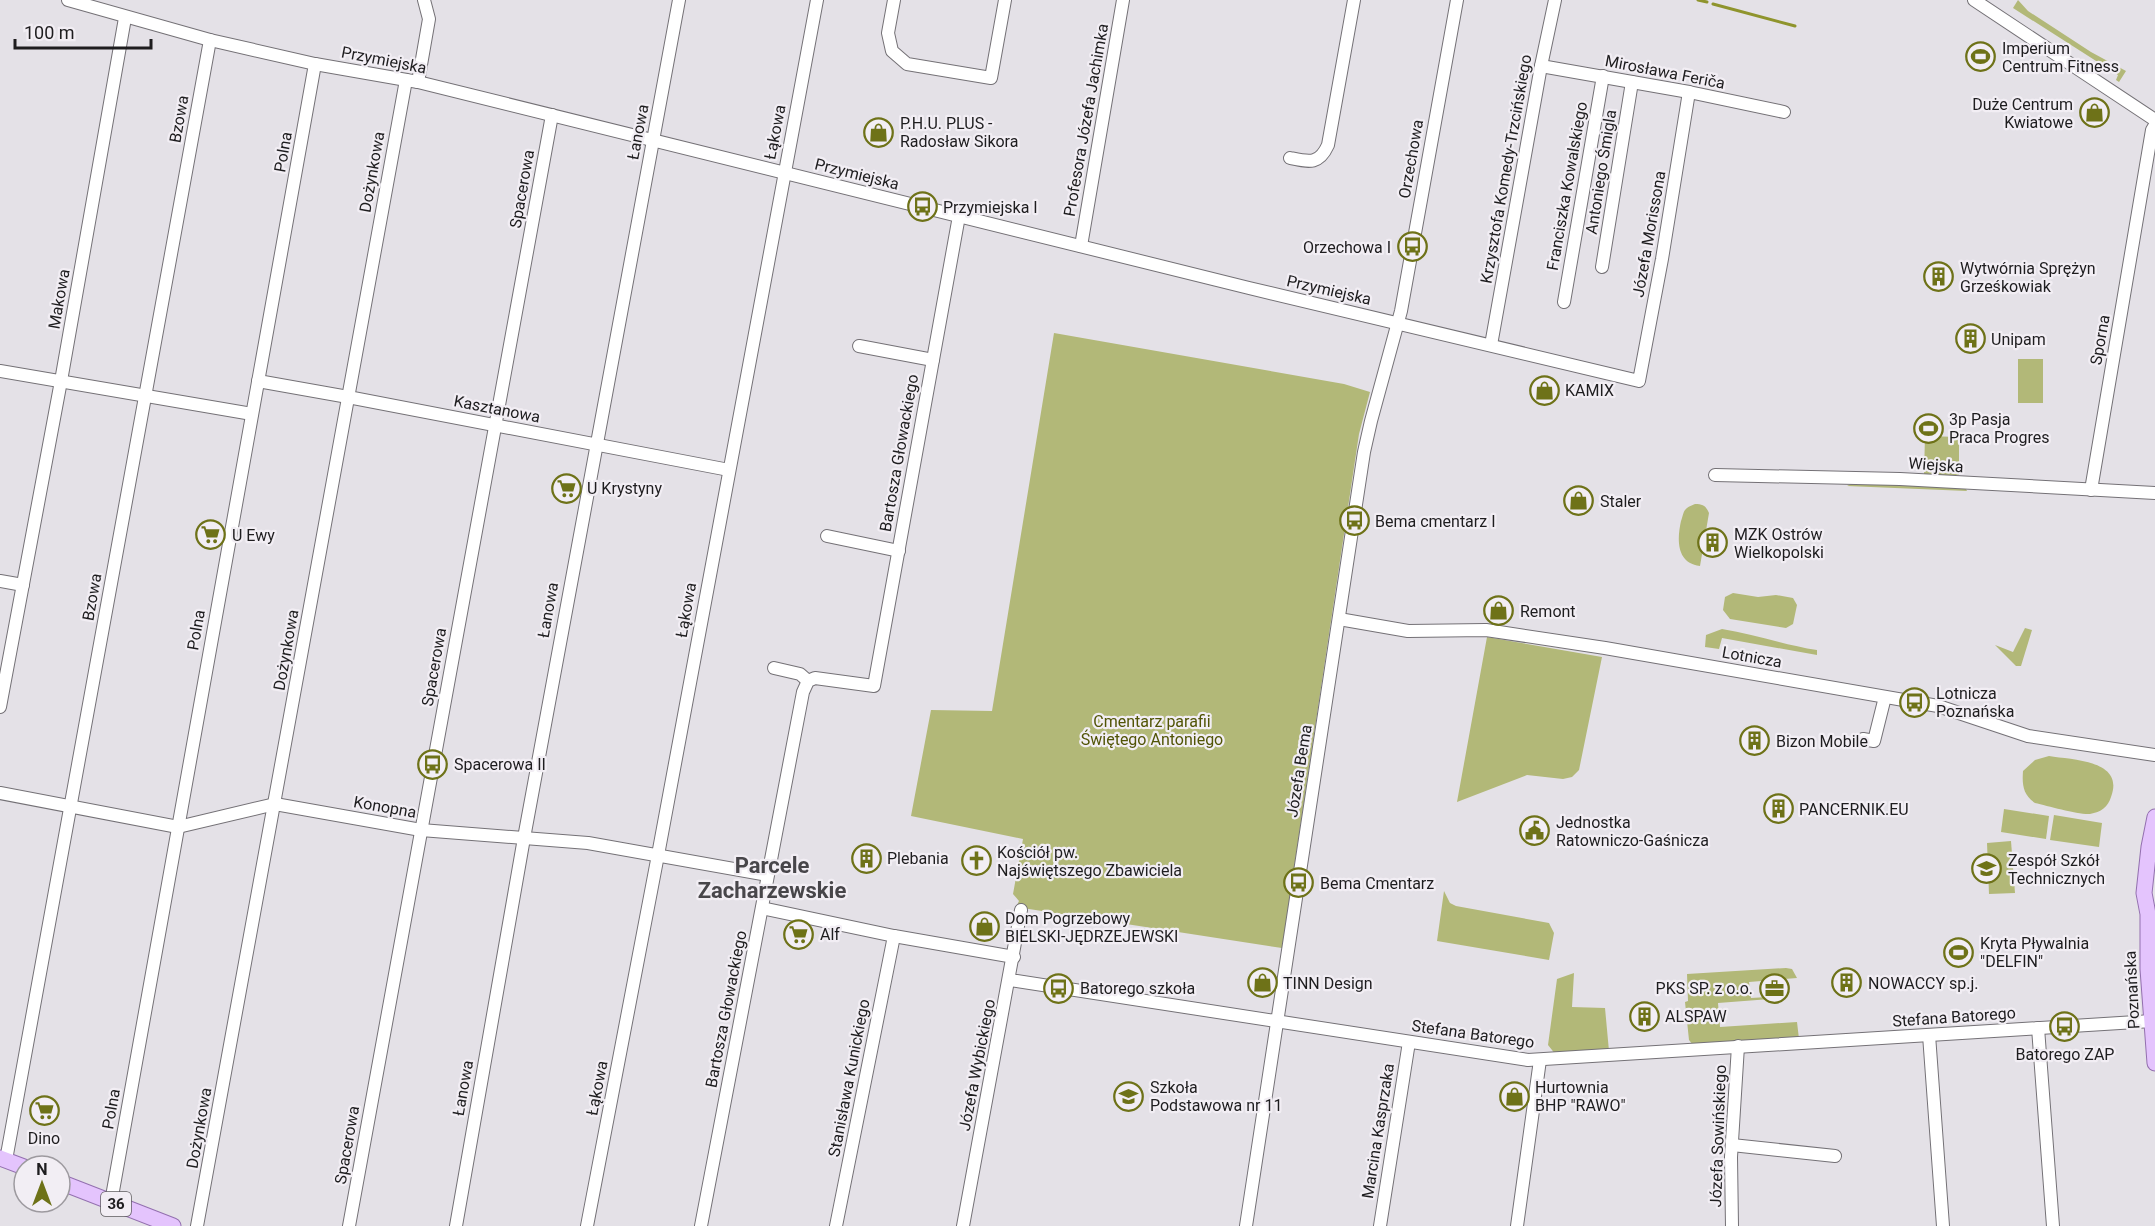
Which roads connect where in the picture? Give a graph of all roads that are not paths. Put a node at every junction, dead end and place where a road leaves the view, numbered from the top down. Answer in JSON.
{"nodes":[{"id":1,"x":68,"y":0,"type":"edge"},
{"id":2,"x":424,"y":0,"type":"edge"},
{"id":3,"x":678,"y":0,"type":"edge"},
{"id":4,"x":817,"y":0,"type":"edge"},
{"id":5,"x":894,"y":0,"type":"edge"},
{"id":6,"x":1005,"y":0,"type":"edge"},
{"id":7,"x":1123,"y":0,"type":"edge"},
{"id":8,"x":1354,"y":0,"type":"edge"},
{"id":9,"x":1457,"y":0,"type":"edge"},
{"id":10,"x":1555,"y":0,"type":"edge"},
{"id":11,"x":1974,"y":0,"type":"edge"},
{"id":12,"x":125,"y":18,"type":"junction"},
{"id":13,"x":210,"y":40,"type":"junction"},
{"id":14,"x":315,"y":64,"type":"junction"},
{"id":15,"x":1540,"y":66,"type":"junction"},
{"id":16,"x":1603,"y":76,"type":"junction"},
{"id":17,"x":412,"y":81,"type":"junction"},
{"id":18,"x":1632,"y":82,"type":"junction"},
{"id":19,"x":1689,"y":92,"type":"junction"},
{"id":20,"x":1784,"y":112,"type":"dead end"},
{"id":21,"x":552,"y":114,"type":"junction"},
{"id":22,"x":2155,"y":120,"type":"edge"},
{"id":23,"x":2155,"y":125,"type":"edge"},
{"id":24,"x":653,"y":141,"type":"junction"},
{"id":25,"x":1290,"y":158,"type":"dead end"},
{"id":26,"x":784,"y":174,"type":"junction"},
{"id":27,"x":959,"y":216,"type":"junction"},
{"id":28,"x":1081,"y":246,"type":"junction"},
{"id":29,"x":1602,"y":267,"type":"dead end"},
{"id":30,"x":1564,"y":302,"type":"dead end"},
{"id":31,"x":1398,"y":324,"type":"junction"},
{"id":32,"x":1491,"y":345,"type":"junction"},
{"id":33,"x":859,"y":346,"type":"dead end"},
{"id":34,"x":933,"y":360,"type":"junction"},
{"id":35,"x":0,"y":370,"type":"edge"},
{"id":36,"x":61,"y":381,"type":"junction"},
{"id":37,"x":258,"y":381,"type":"junction"},
{"id":38,"x":1639,"y":381,"type":"joint"},
{"id":39,"x":146,"y":396,"type":"junction"},
{"id":40,"x":348,"y":397,"type":"junction"},
{"id":41,"x":252,"y":414,"type":"junction"},
{"id":42,"x":495,"y":425,"type":"junction"},
{"id":43,"x":595,"y":445,"type":"junction"},
{"id":44,"x":729,"y":470,"type":"junction"},
{"id":45,"x":1715,"y":475,"type":"dead end"},
{"id":46,"x":2091,"y":490,"type":"junction"},
{"id":47,"x":2155,"y":493,"type":"edge"},
{"id":48,"x":827,"y":536,"type":"dead end"},
{"id":49,"x":899,"y":551,"type":"junction"},
{"id":50,"x":0,"y":581,"type":"edge"},
{"id":51,"x":23,"y":585,"type":"junction"},
{"id":52,"x":1339,"y":619,"type":"junction"},
{"id":53,"x":774,"y":668,"type":"dead end"},
{"id":54,"x":808,"y":681,"type":"junction"},
{"id":55,"x":1885,"y":697,"type":"junction"},
{"id":56,"x":0,"y":707,"type":"edge"},
{"id":57,"x":1863,"y":739,"type":"dead end"},
{"id":58,"x":2155,"y":755,"type":"edge"},
{"id":59,"x":0,"y":793,"type":"edge"},
{"id":60,"x":275,"y":804,"type":"junction"},
{"id":61,"x":71,"y":806,"type":"junction"},
{"id":62,"x":2155,"y":817,"type":"edge"},
{"id":63,"x":178,"y":827,"type":"junction"},
{"id":64,"x":421,"y":830,"type":"junction"},
{"id":65,"x":524,"y":838,"type":"junction"},
{"id":66,"x":658,"y":855,"type":"junction"},
{"id":67,"x":2155,"y":866,"type":"edge"},
{"id":68,"x":768,"y":875,"type":"junction"},
{"id":69,"x":762,"y":908,"type":"junction"},
{"id":70,"x":1021,"y":910,"type":"dead end"},
{"id":71,"x":2148,"y":914,"type":"junction"},
{"id":72,"x":894,"y":936,"type":"junction"},
{"id":73,"x":1014,"y":957,"type":"junction"},
{"id":74,"x":1010,"y":980,"type":"junction"},
{"id":75,"x":2152,"y":1021,"type":"junction"},
{"id":76,"x":1278,"y":1022,"type":"junction"},
{"id":77,"x":2038,"y":1028,"type":"junction"},
{"id":78,"x":1929,"y":1035,"type":"junction"},
{"id":79,"x":1409,"y":1042,"type":"junction"},
{"id":80,"x":1738,"y":1046,"type":"junction"},
{"id":81,"x":1540,"y":1060,"type":"junction"},
{"id":82,"x":2155,"y":1063,"type":"edge"},
{"id":83,"x":1732,"y":1145,"type":"junction"},
{"id":84,"x":1835,"y":1156,"type":"dead end"},
{"id":85,"x":3,"y":1159,"type":"edge"},
{"id":86,"x":72,"y":1187,"type":"edge"},
{"id":87,"x":111,"y":1202,"type":"junction"},
{"id":88,"x":173,"y":1226,"type":"edge"},
{"id":89,"x":197,"y":1226,"type":"edge"},
{"id":90,"x":350,"y":1226,"type":"edge"},
{"id":91,"x":456,"y":1226,"type":"edge"},
{"id":92,"x":587,"y":1226,"type":"edge"},
{"id":93,"x":701,"y":1226,"type":"edge"},
{"id":94,"x":836,"y":1226,"type":"edge"},
{"id":95,"x":963,"y":1226,"type":"edge"},
{"id":96,"x":1246,"y":1226,"type":"edge"},
{"id":97,"x":1380,"y":1226,"type":"edge"},
{"id":98,"x":1517,"y":1226,"type":"edge"},
{"id":99,"x":1731,"y":1226,"type":"edge"},
{"id":100,"x":1943,"y":1226,"type":"edge"},
{"id":101,"x":2053,"y":1226,"type":"edge"}],
"edges":[{"from":1,"to":12,"type":"street","name":"Przymiejska"},
{"from":2,"to":17,"type":"street","name":"Dożynkowa"},
{"from":3,"to":24,"type":"street","name":"Łanowa"},
{"from":4,"to":26,"type":"street","name":"Łąkowa"},
{"from":5,"to":6,"type":"street"},
{"from":7,"to":28,"type":"street","name":"Profesora Józefa Jachimka"},
{"from":8,"to":25,"type":"street"},
{"from":9,"to":31,"type":"street","name":"Orzechowa"},
{"from":10,"to":15,"type":"street","name":"Krzysztofa Komedy-Trzcińskiego"},
{"from":11,"to":22,"type":"street"},
{"from":12,"to":13,"type":"street","name":"Przymiejska"},
{"from":12,"to":36,"type":"street","name":"Makowa"},
{"from":13,"to":14,"type":"street","name":"Przymiejska"},
{"from":13,"to":39,"type":"street","name":"Bzowa"},
{"from":14,"to":17,"type":"street","name":"Przymiejska"},
{"from":14,"to":37,"type":"street","name":"Polna"},
{"from":15,"to":16,"type":"street","name":"Mirosława Feriča"},
{"from":15,"to":32,"type":"street","name":"Krzysztofa Komedy-Trzcińskiego"},
{"from":16,"to":18,"type":"street","name":"Mirosława Feriča"},
{"from":16,"to":30,"type":"street","name":"Franciszka Kowalskiego"},
{"from":17,"to":21,"type":"street","name":"Przymiejska"},
{"from":17,"to":40,"type":"street","name":"Dożynkowa"},
{"from":18,"to":19,"type":"street","name":"Mirosława Feriča"},
{"from":18,"to":29,"type":"street","name":"Antoniego Śmigla"},
{"from":19,"to":20,"type":"street","name":"Mirosława Feriča"},
{"from":19,"to":38,"type":"street","name":"Józefa Morissona"},
{"from":21,"to":24,"type":"street","name":"Przymiejska"},
{"from":21,"to":42,"type":"street","name":"Spacerowa"},
{"from":23,"to":46,"type":"street","name":"Sporna"},
{"from":24,"to":26,"type":"street","name":"Przymiejska"},
{"from":24,"to":43,"type":"street","name":"Łanowa"},
{"from":26,"to":27,"type":"street","name":"Przymiejska"},
{"from":26,"to":44,"type":"street","name":"Łąkowa"},
{"from":27,"to":28,"type":"street","name":"Przymiejska"},
{"from":27,"to":34,"type":"street","name":"Bartosza Głowackiego"},
{"from":28,"to":31,"type":"street","name":"Przymiejska"},
{"from":31,"to":32,"type":"street","name":"Przymiejska"},
{"from":31,"to":52,"type":"street","name":"Józefa Bema"},
{"from":32,"to":38,"type":"street","name":"Przymiejska"},
{"from":33,"to":34,"type":"street","name":"Bartosza Głowackiego"},
{"from":34,"to":49,"type":"street","name":"Bartosza Głowackiego"},
{"from":35,"to":36,"type":"street"},
{"from":36,"to":39,"type":"street"},
{"from":36,"to":51,"type":"street","name":"Makowa"},
{"from":37,"to":40,"type":"street","name":"Kasztanowa"},
{"from":37,"to":41,"type":"street","name":"Polna"},
{"from":39,"to":41,"type":"street"},
{"from":39,"to":61,"type":"street","name":"Bzowa"},
{"from":40,"to":42,"type":"street","name":"Kasztanowa"},
{"from":40,"to":60,"type":"street","name":"Dożynkowa"},
{"from":41,"to":63,"type":"street","name":"Polna"},
{"from":42,"to":43,"type":"street","name":"Kasztanowa"},
{"from":42,"to":64,"type":"street","name":"Spacerowa"},
{"from":43,"to":44,"type":"street","name":"Kasztanowa"},
{"from":43,"to":65,"type":"street","name":"Łanowa"},
{"from":44,"to":66,"type":"street","name":"Łąkowa"},
{"from":45,"to":46,"type":"street","name":"Wiejska"},
{"from":46,"to":47,"type":"street","name":"Wiejska"},
{"from":48,"to":49,"type":"street","name":"Bartosza Głowackiego"},
{"from":49,"to":54,"type":"street","name":"Bartosza Głowackiego"},
{"from":50,"to":51,"type":"street"},
{"from":51,"to":56,"type":"street","name":"Makowa"},
{"from":52,"to":55,"type":"street","name":"Lotnicza"},
{"from":52,"to":76,"type":"street","name":"Józefa Bema"},
{"from":53,"to":54,"type":"street"},
{"from":54,"to":68,"type":"street","name":"Bartosza Głowackiego"},
{"from":55,"to":57,"type":"street"},
{"from":55,"to":58,"type":"street","name":"Lotnicza"},
{"from":59,"to":61,"type":"street","name":"Konopna"},
{"from":60,"to":63,"type":"street","name":"Konopna"},
{"from":60,"to":64,"type":"street","name":"Konopna"},
{"from":60,"to":89,"type":"street","name":"Dożynkowa"},
{"from":61,"to":63,"type":"street","name":"Konopna"},
{"from":61,"to":85,"type":"street","name":"Bzowa"},
{"from":62,"to":71,"type":"main road","name":"Poznańska"},
{"from":63,"to":87,"type":"street","name":"Polna"},
{"from":64,"to":65,"type":"street","name":"Konopna"},
{"from":64,"to":90,"type":"street","name":"Spacerowa"},
{"from":65,"to":66,"type":"street","name":"Konopna"},
{"from":65,"to":91,"type":"street","name":"Łanowa"},
{"from":66,"to":68,"type":"street","name":"Konopna"},
{"from":66,"to":92,"type":"street","name":"Łąkowa"},
{"from":67,"to":71,"type":"main road","name":"Poznańska"},
{"from":68,"to":69,"type":"street","name":"Bartosza Głowackiego"},
{"from":69,"to":72,"type":"street"},
{"from":69,"to":93,"type":"street","name":"Bartosza Głowackiego"},
{"from":70,"to":73,"type":"street","name":"Józefa Wybickiego"},
{"from":71,"to":75,"type":"main road","name":"Poznańska"},
{"from":72,"to":73,"type":"street"},
{"from":72,"to":94,"type":"street","name":"Stanisława Kunickiego"},
{"from":73,"to":74,"type":"street","name":"Józefa Wybickiego"},
{"from":74,"to":76,"type":"street","name":"Stefana Batorego"},
{"from":74,"to":95,"type":"street","name":"Józefa Wybickiego"},
{"from":75,"to":77,"type":"street","name":"Stefana Batorego"},
{"from":75,"to":82,"type":"main road","name":"Poznańska"},
{"from":76,"to":79,"type":"street","name":"Stefana Batorego"},
{"from":76,"to":96,"type":"street","name":"Józefa Bema"},
{"from":77,"to":78,"type":"street","name":"Stefana Batorego"},
{"from":77,"to":101,"type":"street"},
{"from":78,"to":80,"type":"street","name":"Stefana Batorego"},
{"from":78,"to":100,"type":"street"},
{"from":79,"to":81,"type":"street","name":"Stefana Batorego"},
{"from":79,"to":97,"type":"street","name":"Marcina Kasprzaka"},
{"from":80,"to":81,"type":"street","name":"Stefana Batorego"},
{"from":80,"to":83,"type":"street","name":"Józefa Sowińskiego"},
{"from":81,"to":98,"type":"street"},
{"from":83,"to":84,"type":"street"},
{"from":83,"to":99,"type":"street","name":"Józefa Sowińskiego"},
{"from":86,"to":87,"type":"main road","number":"36"},
{"from":87,"to":88,"type":"main road","number":"36"}]}
